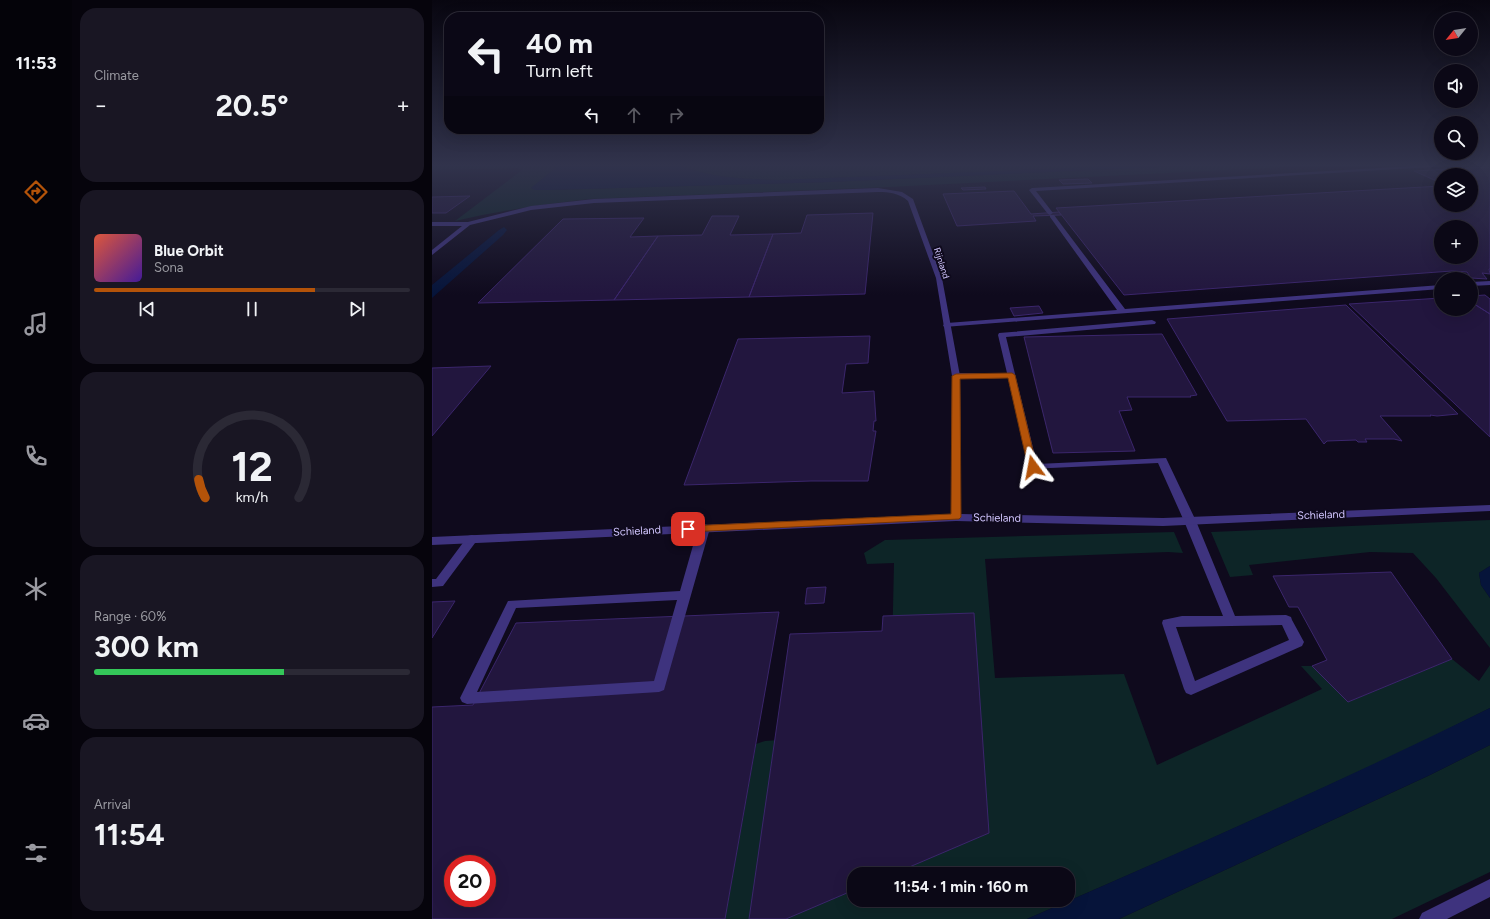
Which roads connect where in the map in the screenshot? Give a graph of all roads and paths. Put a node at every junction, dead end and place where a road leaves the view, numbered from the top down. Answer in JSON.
{"nodes":[{"id":1,"x":528,"y":209,"type":"edge"},
{"id":2,"x":913,"y":209,"type":"edge"},
{"id":3,"x":1047,"y":209,"type":"edge"},
{"id":4,"x":432,"y":224,"type":"edge"},
{"id":5,"x":468,"y":224,"type":"junction"},
{"id":6,"x":432,"y":253,"type":"edge"},
{"id":7,"x":1490,"y":283,"type":"edge"},
{"id":8,"x":1478,"y":284,"type":"edge"},
{"id":9,"x":1434,"y":288,"type":"edge"},
{"id":10,"x":1124,"y":312,"type":"junction"},
{"id":11,"x":1152,"y":322,"type":"dead end"},
{"id":12,"x":947,"y":326,"type":"junction"},
{"id":13,"x":1012,"y":375,"type":"junction"},
{"id":14,"x":956,"y":376,"type":"junction"},
{"id":15,"x":1490,"y":508,"type":"edge"},
{"id":16,"x":956,"y":517,"type":"junction"},
{"id":17,"x":1190,"y":521,"type":"junction"},
{"id":18,"x":704,"y":528,"type":"junction"},
{"id":19,"x":472,"y":539,"type":"junction"},
{"id":20,"x":432,"y":541,"type":"edge"},
{"id":21,"x":432,"y":583,"type":"edge"},
{"id":22,"x":685,"y":595,"type":"junction"},
{"id":23,"x":1231,"y":621,"type":"junction"},
{"id":24,"x":1490,"y":888,"type":"edge"},
{"id":25,"x":1428,"y":919,"type":"edge"}],
"edges":[{"from":1,"to":5,"type":"street","name":"Rijnland"},
{"from":2,"to":12,"type":"street","name":"Rijnland"},
{"from":3,"to":10,"type":"street"},
{"from":4,"to":5,"type":"street"},
{"from":5,"to":6,"type":"street"},
{"from":7,"to":8,"type":"street"},
{"from":9,"to":10,"type":"street"},
{"from":10,"to":12,"type":"street"},
{"from":11,"to":13,"type":"street"},
{"from":12,"to":14,"type":"street","name":"Rijnland"},
{"from":13,"to":14,"type":"street"},
{"from":13,"to":17,"type":"street"},
{"from":14,"to":16,"type":"street","name":"Rijnland"},
{"from":15,"to":17,"type":"street","name":"Schieland"},
{"from":16,"to":17,"type":"street","name":"Schieland"},
{"from":16,"to":18,"type":"street","name":"Schieland"},
{"from":17,"to":23,"type":"street"},
{"from":18,"to":19,"type":"street","name":"Schieland"},
{"from":18,"to":22,"type":"street"},
{"from":19,"to":20,"type":"street","name":"Schieland"},
{"from":19,"to":21,"type":"street"},
{"from":22,"to":22,"type":"street"},
{"from":23,"to":23,"type":"street"},
{"from":24,"to":25,"type":"street"}]}
